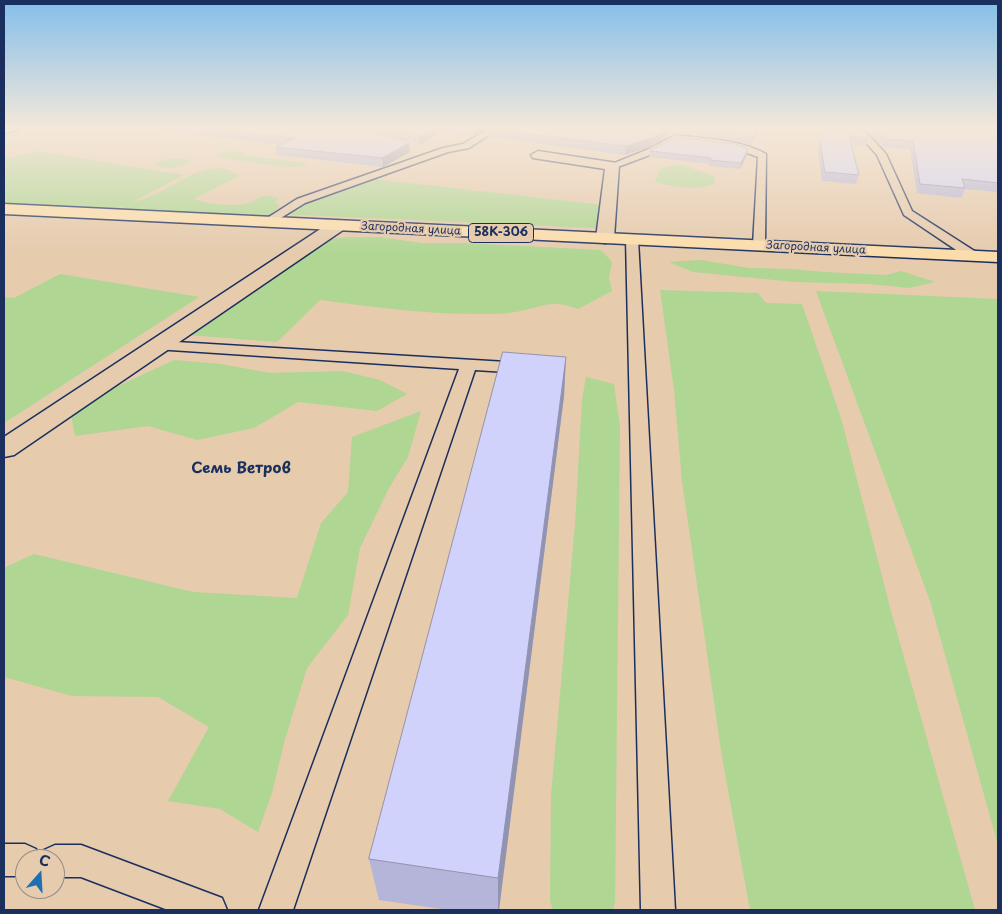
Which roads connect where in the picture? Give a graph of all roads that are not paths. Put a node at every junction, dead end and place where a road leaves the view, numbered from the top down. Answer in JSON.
{"nodes":[{"id":1,"x":384,"y":171,"type":"edge"},
{"id":2,"x":612,"y":171,"type":"edge"},
{"id":3,"x":762,"y":171,"type":"edge"},
{"id":4,"x":888,"y":171,"type":"edge"},
{"id":5,"x":6,"y":211,"type":"edge"},
{"id":6,"x":267,"y":222,"type":"junction"},
{"id":7,"x":337,"y":226,"type":"junction"},
{"id":8,"x":605,"y":238,"type":"junction"},
{"id":9,"x":632,"y":239,"type":"junction"},
{"id":10,"x":759,"y":245,"type":"junction"},
{"id":11,"x":972,"y":256,"type":"junction"},
{"id":12,"x":998,"y":257,"type":"edge"},
{"id":13,"x":160,"y":346,"type":"junction"},
{"id":14,"x":469,"y":364,"type":"junction"},
{"id":15,"x":536,"y":368,"type":"edge"},
{"id":16,"x":4,"y":449,"type":"edge"},
{"id":17,"x":65,"y":861,"type":"edge"},
{"id":18,"x":210,"y":910,"type":"edge"},
{"id":19,"x":276,"y":910,"type":"edge"},
{"id":20,"x":658,"y":910,"type":"edge"}],
"edges":[{"from":1,"to":6,"type":"lane"},
{"from":2,"to":8,"type":"street"},
{"from":3,"to":10,"type":"lane"},
{"from":4,"to":11,"type":"lane"},
{"from":5,"to":6,"type":"highway","name":"Загородная улица","number":"58К-306"},
{"from":6,"to":7,"type":"highway","name":"Загородная улица","number":"58К-306"},
{"from":7,"to":8,"type":"highway","name":"Загородная улица","number":"58К-306"},
{"from":7,"to":13,"type":"street"},
{"from":8,"to":9,"type":"highway","name":"Загородная улица","number":"58К-306"},
{"from":9,"to":10,"type":"highway","name":"Загородная улица","number":"58К-306"},
{"from":9,"to":20,"type":"lane"},
{"from":10,"to":11,"type":"highway","name":"Загородная улица","number":"58К-306"},
{"from":11,"to":12,"type":"highway","name":"Загородная улица","number":"58К-306"},
{"from":13,"to":14,"type":"lane"},
{"from":13,"to":16,"type":"street"},
{"from":14,"to":15,"type":"lane"},
{"from":14,"to":19,"type":"lane"},
{"from":17,"to":18,"type":"lane"}]}
